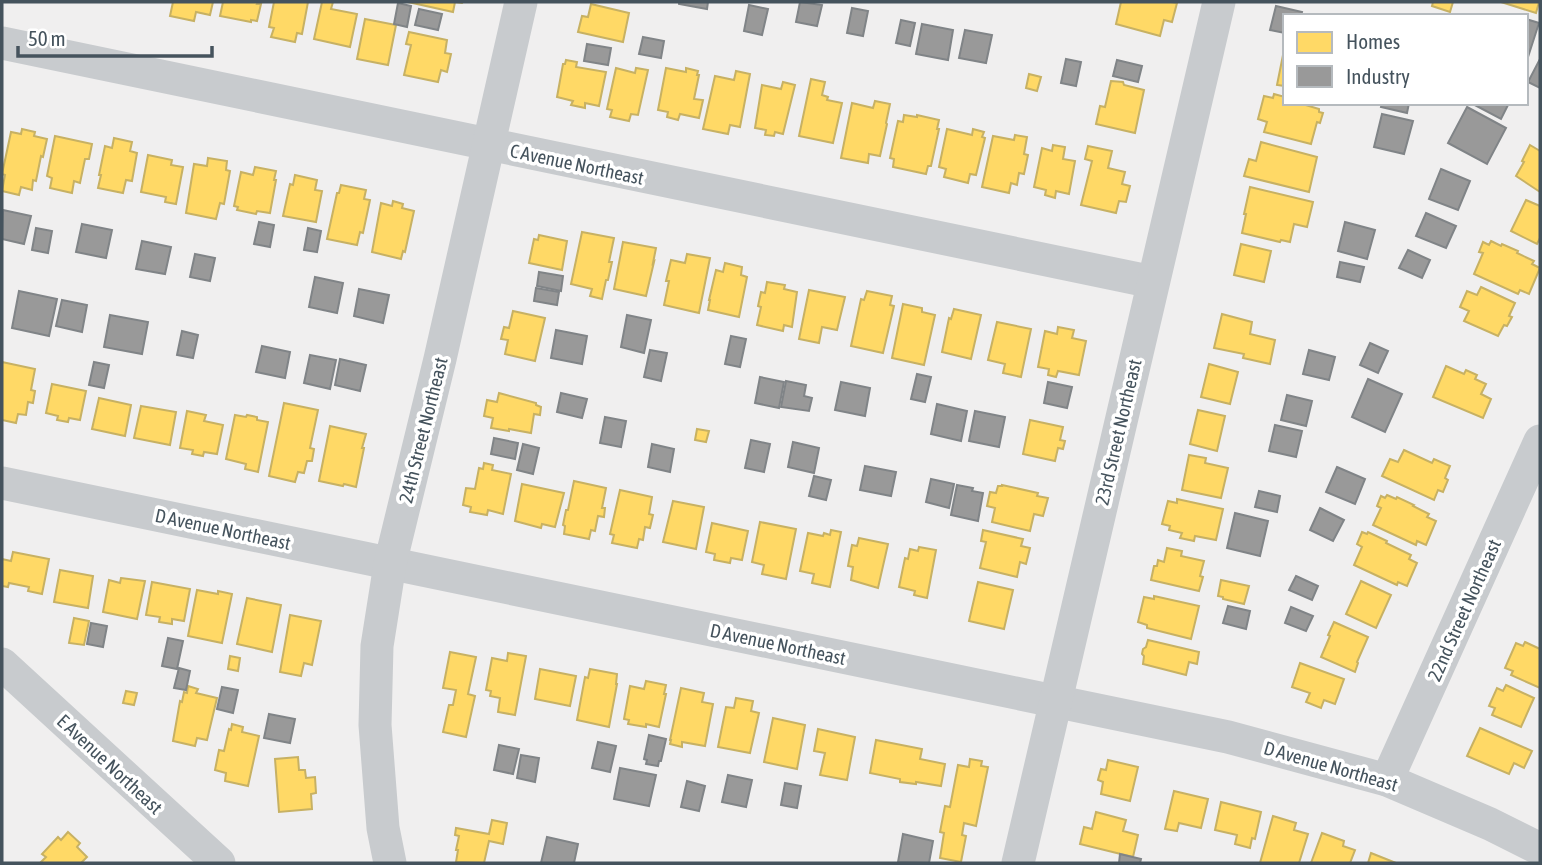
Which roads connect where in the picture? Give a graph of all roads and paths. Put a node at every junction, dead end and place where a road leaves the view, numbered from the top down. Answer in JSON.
{"nodes":[{"id":1,"x":521,"y":2,"type":"edge"},
{"id":2,"x":1219,"y":2,"type":"edge"},
{"id":3,"x":2,"y":43,"type":"edge"},
{"id":4,"x":488,"y":146,"type":"junction"},
{"id":5,"x":1153,"y":282,"type":"junction"},
{"id":6,"x":1540,"y":441,"type":"edge"},
{"id":7,"x":2,"y":484,"type":"edge"},
{"id":8,"x":390,"y":564,"type":"junction"},
{"id":9,"x":2,"y":664,"type":"edge"},
{"id":10,"x":1056,"y":702,"type":"junction"},
{"id":11,"x":1387,"y":780,"type":"junction"},
{"id":12,"x":1540,"y":849,"type":"edge"},
{"id":13,"x":219,"y":863,"type":"edge"},
{"id":14,"x":390,"y":863,"type":"edge"},
{"id":15,"x":1018,"y":863,"type":"edge"}],
"edges":[{"from":1,"to":4,"type":"street","name":"24th Street Northeast"},
{"from":2,"to":5,"type":"street","name":"23rd Street Northeast"},
{"from":3,"to":4,"type":"street","name":"C Avenue Northeast"},
{"from":4,"to":5,"type":"street","name":"C Avenue Northeast"},
{"from":4,"to":8,"type":"street","name":"24th Street Northeast"},
{"from":5,"to":10,"type":"street","name":"23rd Street Northeast"},
{"from":6,"to":11,"type":"street","name":"22nd Street Northeast"},
{"from":7,"to":8,"type":"street","name":"D Avenue Northeast"},
{"from":8,"to":10,"type":"street","name":"D Avenue Northeast"},
{"from":8,"to":14,"type":"street","name":"24th Street Northeast"},
{"from":9,"to":13,"type":"street","name":"E Avenue Northeast"},
{"from":10,"to":11,"type":"street","name":"D Avenue Northeast"},
{"from":10,"to":15,"type":"street","name":"23rd Street Northeast"},
{"from":11,"to":12,"type":"street","name":"D Avenue Northeast"}]}
